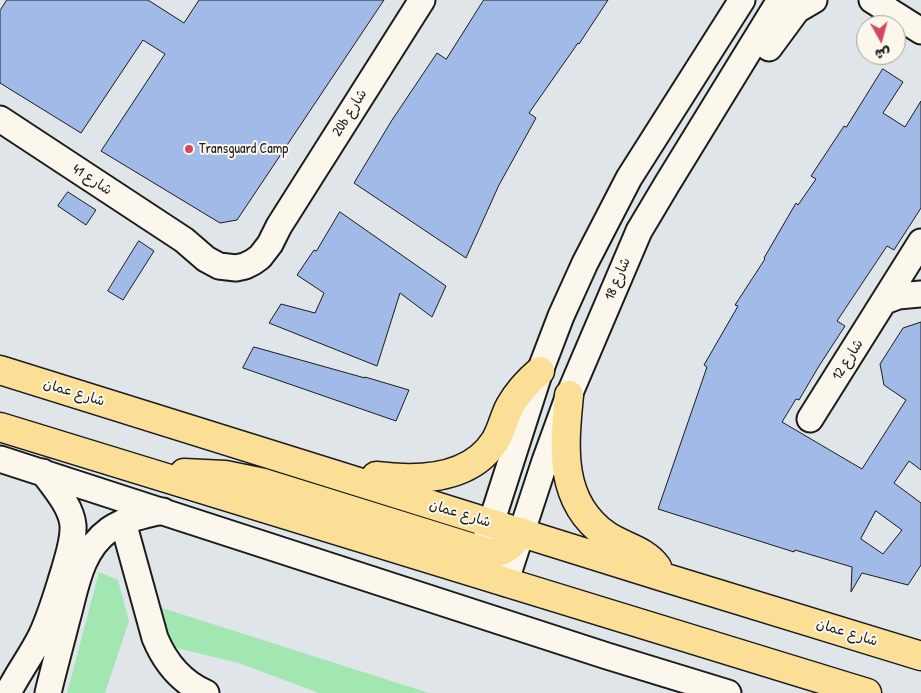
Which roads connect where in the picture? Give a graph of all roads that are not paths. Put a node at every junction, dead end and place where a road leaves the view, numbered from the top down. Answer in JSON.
{"nodes":[{"id":1,"x":422,"y":0,"type":"edge"},
{"id":2,"x":780,"y":0,"type":"edge"},
{"id":3,"x":814,"y":0,"type":"edge"},
{"id":4,"x":871,"y":2,"type":"edge"},
{"id":5,"x":737,"y":5,"type":"edge"},
{"id":6,"x":921,"y":31,"type":"edge"},
{"id":7,"x":743,"y":60,"type":"junction"},
{"id":8,"x":0,"y":120,"type":"edge"},
{"id":9,"x":278,"y":226,"type":"joint"},
{"id":10,"x":917,"y":248,"type":"edge"},
{"id":11,"x":921,"y":288,"type":"edge"},
{"id":12,"x":921,"y":294,"type":"edge"},
{"id":13,"x":885,"y":301,"type":"junction"},
{"id":14,"x":0,"y":370,"type":"edge"},
{"id":15,"x":540,"y":371,"type":"junction"},
{"id":16,"x":569,"y":395,"type":"junction"},
{"id":17,"x":810,"y":419,"type":"dead end"},
{"id":18,"x":0,"y":427,"type":"edge"},
{"id":19,"x":0,"y":459,"type":"edge"},
{"id":20,"x":42,"y":472,"type":"junction"},
{"id":21,"x":344,"y":478,"type":"junction"},
{"id":22,"x":163,"y":511,"type":"junction"},
{"id":23,"x":123,"y":522,"type":"junction"},
{"id":24,"x":490,"y":523,"type":"junction"},
{"id":25,"x":521,"y":532,"type":"junction"},
{"id":26,"x":479,"y":562,"type":"junction"},
{"id":27,"x":662,"y":577,"type":"junction"},
{"id":28,"x":505,"y":583,"type":"junction"},
{"id":29,"x":921,"y":656,"type":"edge"},
{"id":30,"x":8,"y":693,"type":"edge"},
{"id":31,"x":48,"y":693,"type":"edge"},
{"id":32,"x":206,"y":693,"type":"edge"},
{"id":33,"x":728,"y":693,"type":"edge"},
{"id":34,"x":868,"y":693,"type":"edge"}],
"edges":[{"from":1,"to":9,"type":"street","name":"20b شارع"},
{"from":2,"to":7,"type":"street","name":"شارع 18"},
{"from":3,"to":7,"type":"street"},
{"from":4,"to":6,"type":"street"},
{"from":5,"to":15,"type":"street"},
{"from":7,"to":16,"type":"street","name":"شارع 18"},
{"from":8,"to":9,"type":"street","name":"شارع 41"},
{"from":10,"to":11,"type":"street","name":"شارع 12"},
{"from":10,"to":13,"type":"street","name":"شارع 12"},
{"from":12,"to":13,"type":"street"},
{"from":13,"to":17,"type":"street","name":"شارع 12"},
{"from":14,"to":21,"type":"main road","name":"شارع عمان"},
{"from":15,"to":21,"type":"main road"},
{"from":15,"to":24,"type":"street"},
{"from":16,"to":25,"type":"street","name":"شارع 18"},
{"from":16,"to":27,"type":"main road"},
{"from":18,"to":26,"type":"main road"},
{"from":19,"to":20,"type":"street"},
{"from":20,"to":22,"type":"street"},
{"from":20,"to":30,"type":"street"},
{"from":21,"to":24,"type":"main road","name":"شارع عمان"},
{"from":22,"to":23,"type":"street"},
{"from":22,"to":33,"type":"street"},
{"from":23,"to":31,"type":"street"},
{"from":23,"to":32,"type":"street"},
{"from":24,"to":25,"type":"main road","name":"شارع عمان"},
{"from":24,"to":26,"type":"street"},
{"from":25,"to":26,"type":"main road"},
{"from":25,"to":27,"type":"main road","name":"شارع عمان"},
{"from":25,"to":28,"type":"street","name":"شارع 18"},
{"from":26,"to":28,"type":"main road"},
{"from":27,"to":29,"type":"main road","name":"شارع عمان"},
{"from":28,"to":34,"type":"main road"}]}
